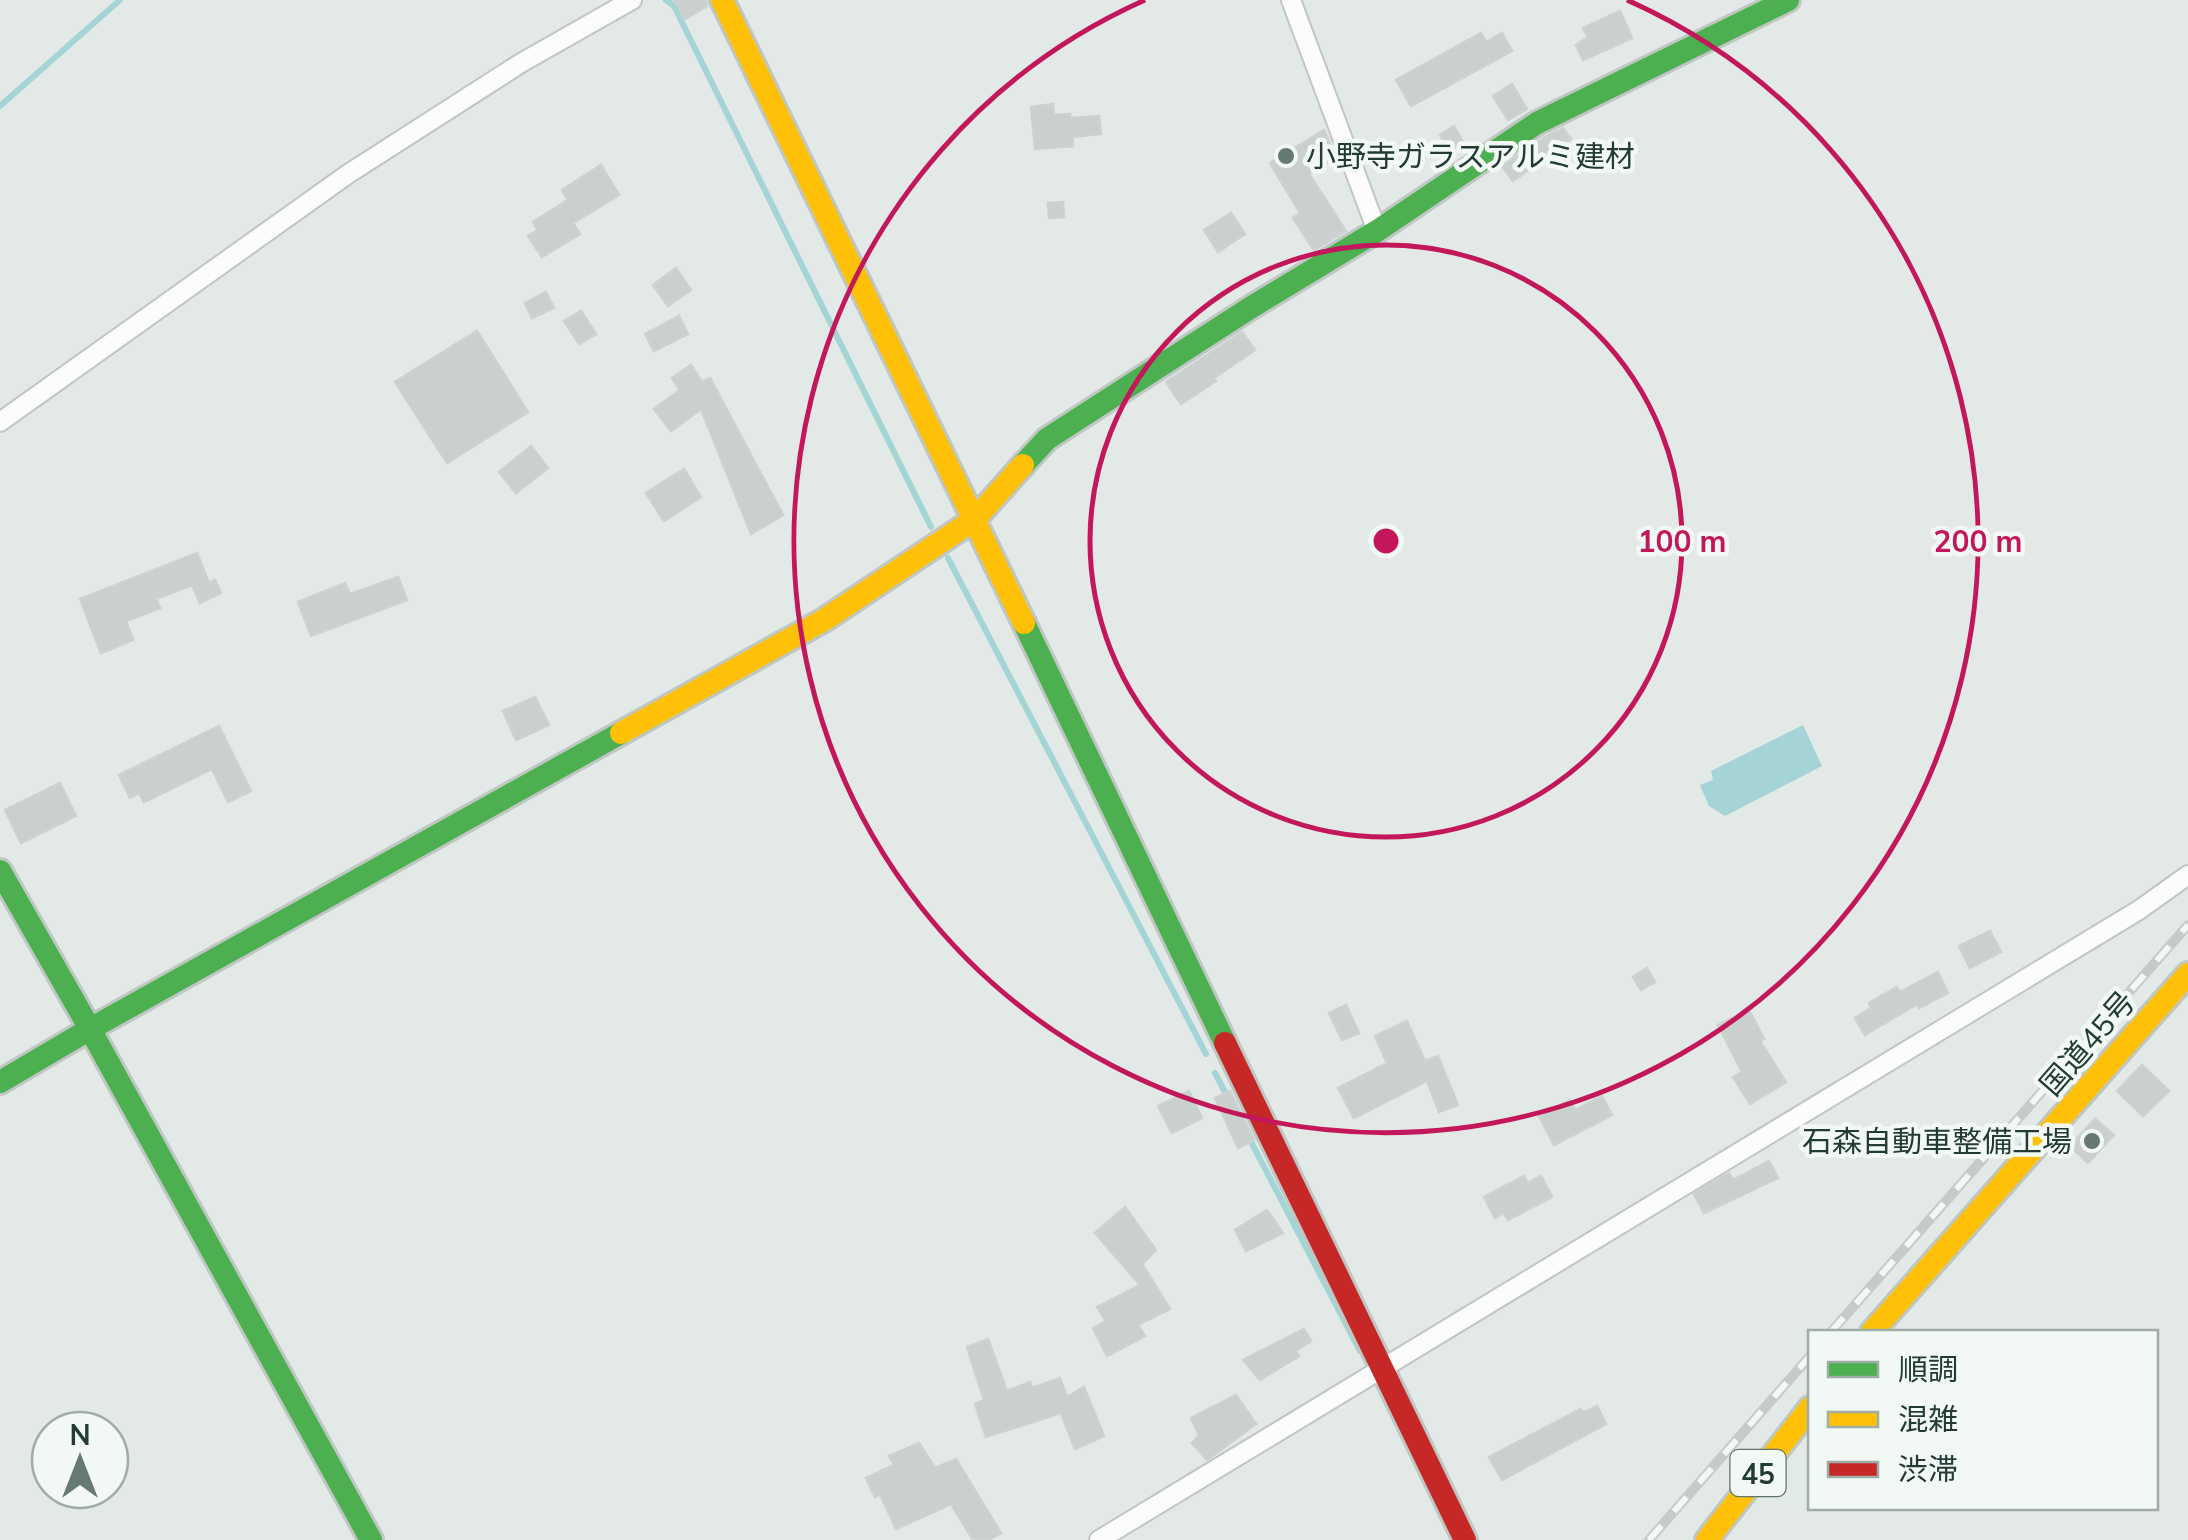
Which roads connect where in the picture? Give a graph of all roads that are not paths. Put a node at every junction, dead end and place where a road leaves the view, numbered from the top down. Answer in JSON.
{"nodes":[{"id":1,"x":632,"y":0,"type":"edge"},
{"id":2,"x":722,"y":0,"type":"edge"},
{"id":3,"x":1292,"y":0,"type":"edge"},
{"id":4,"x":1788,"y":0,"type":"edge"},
{"id":5,"x":1378,"y":231,"type":"junction"},
{"id":6,"x":0,"y":422,"type":"edge"},
{"id":7,"x":975,"y":519,"type":"junction"},
{"id":8,"x":0,"y":871,"type":"edge"},
{"id":9,"x":2188,"y":875,"type":"edge"},
{"id":10,"x":2188,"y":974,"type":"edge"},
{"id":11,"x":90,"y":1029,"type":"junction"},
{"id":12,"x":0,"y":1082,"type":"edge"},
{"id":13,"x":1874,"y":1330,"type":"edge"},
{"id":14,"x":1381,"y":1368,"type":"junction"},
{"id":15,"x":1808,"y":1410,"type":"edge"},
{"id":16,"x":371,"y":1540,"type":"edge"},
{"id":17,"x":1099,"y":1540,"type":"edge"},
{"id":18,"x":1465,"y":1540,"type":"edge"},
{"id":19,"x":1708,"y":1540,"type":"edge"}],
"edges":[{"from":1,"to":6,"type":"street"},
{"from":2,"to":7,"type":"main road"},
{"from":3,"to":5,"type":"street"},
{"from":4,"to":5,"type":"main road"},
{"from":5,"to":7,"type":"main road"},
{"from":7,"to":11,"type":"main road"},
{"from":7,"to":14,"type":"main road"},
{"from":8,"to":11,"type":"main road"},
{"from":9,"to":14,"type":"street"},
{"from":10,"to":13,"type":"main road","name":"国道45号"},
{"from":11,"to":12,"type":"main road"},
{"from":11,"to":16,"type":"main road"},
{"from":14,"to":17,"type":"street"},
{"from":14,"to":18,"type":"main road"},
{"from":15,"to":19,"type":"main road","number":"45"}]}
